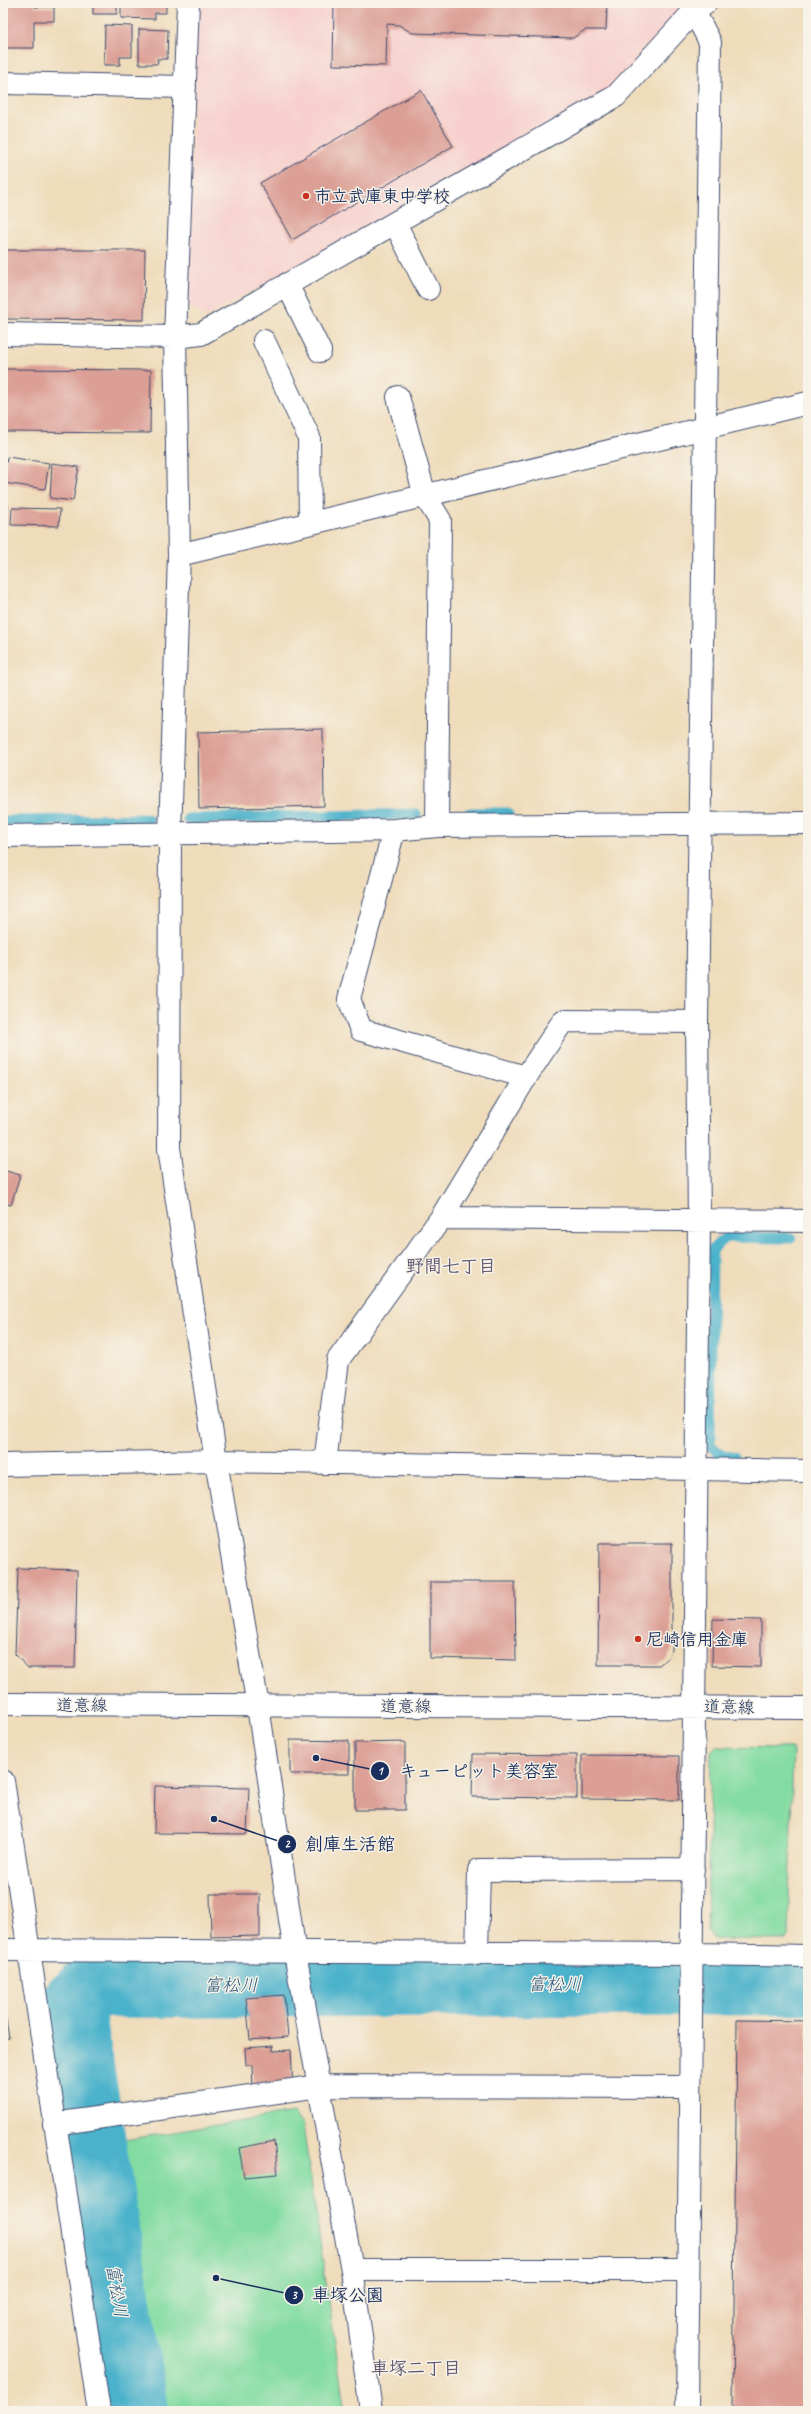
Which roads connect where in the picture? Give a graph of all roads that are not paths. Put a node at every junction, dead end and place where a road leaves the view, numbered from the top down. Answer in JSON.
{"nodes":[{"id":1,"x":188,"y":3,"type":"edge"},
{"id":2,"x":700,"y":7,"type":"edge"},
{"id":3,"x":3,"y":83,"type":"edge"},
{"id":4,"x":185,"y":87,"type":"junction"},
{"id":5,"x":395,"y":223,"type":"junction"},
{"id":6,"x":287,"y":284,"type":"junction"},
{"id":7,"x":428,"y":289,"type":"dead end"},
{"id":8,"x":3,"y":334,"type":"edge"},
{"id":9,"x":175,"y":337,"type":"junction"},
{"id":10,"x":264,"y":341,"type":"dead end"},
{"id":11,"x":320,"y":350,"type":"dead end"},
{"id":12,"x":398,"y":397,"type":"dead end"},
{"id":13,"x":808,"y":403,"type":"edge"},
{"id":14,"x":706,"y":428,"type":"junction"},
{"id":15,"x":425,"y":496,"type":"junction"},
{"id":16,"x":310,"y":523,"type":"junction"},
{"id":17,"x":179,"y":555,"type":"junction"},
{"id":18,"x":808,"y":823,"type":"edge"},
{"id":19,"x":701,"y":825,"type":"junction"},
{"id":20,"x":437,"y":826,"type":"junction"},
{"id":21,"x":394,"y":830,"type":"junction"},
{"id":22,"x":170,"y":834,"type":"junction"},
{"id":23,"x":3,"y":836,"type":"edge"},
{"id":24,"x":698,"y":1022,"type":"junction"},
{"id":25,"x":526,"y":1077,"type":"junction"},
{"id":26,"x":441,"y":1218,"type":"junction"},
{"id":27,"x":699,"y":1221,"type":"junction"},
{"id":28,"x":808,"y":1221,"type":"edge"},
{"id":29,"x":216,"y":1461,"type":"junction"},
{"id":30,"x":325,"y":1463,"type":"junction"},
{"id":31,"x":3,"y":1465,"type":"edge"},
{"id":32,"x":695,"y":1470,"type":"junction"},
{"id":33,"x":808,"y":1470,"type":"edge"},
{"id":34,"x":3,"y":1704,"type":"edge"},
{"id":35,"x":258,"y":1706,"type":"junction"},
{"id":36,"x":695,"y":1707,"type":"junction"},
{"id":37,"x":808,"y":1708,"type":"edge"},
{"id":38,"x":3,"y":1781,"type":"edge"},
{"id":39,"x":693,"y":1869,"type":"junction"},
{"id":40,"x":3,"y":1950,"type":"edge"},
{"id":41,"x":28,"y":1951,"type":"junction"},
{"id":42,"x":477,"y":1954,"type":"junction"},
{"id":43,"x":808,"y":1956,"type":"edge"},
{"id":44,"x":693,"y":1962,"type":"junction"},
{"id":45,"x":299,"y":1972,"type":"junction"},
{"id":46,"x":318,"y":2086,"type":"junction"},
{"id":47,"x":690,"y":2087,"type":"junction"},
{"id":48,"x":54,"y":2124,"type":"junction"},
{"id":49,"x":352,"y":2270,"type":"junction"},
{"id":50,"x":688,"y":2270,"type":"junction"},
{"id":51,"x":99,"y":2411,"type":"edge"},
{"id":52,"x":371,"y":2411,"type":"edge"},
{"id":53,"x":687,"y":2411,"type":"edge"}],
"edges":[{"from":1,"to":4,"type":"street"},
{"from":2,"to":5,"type":"street"},
{"from":2,"to":14,"type":"street"},
{"from":3,"to":4,"type":"street"},
{"from":4,"to":9,"type":"street"},
{"from":5,"to":6,"type":"street"},
{"from":5,"to":7,"type":"street"},
{"from":6,"to":9,"type":"street"},
{"from":6,"to":11,"type":"street"},
{"from":8,"to":9,"type":"street"},
{"from":9,"to":17,"type":"street"},
{"from":10,"to":16,"type":"street"},
{"from":12,"to":15,"type":"street"},
{"from":13,"to":14,"type":"street"},
{"from":14,"to":15,"type":"street"},
{"from":14,"to":19,"type":"street"},
{"from":15,"to":16,"type":"street"},
{"from":15,"to":20,"type":"street"},
{"from":16,"to":17,"type":"street"},
{"from":17,"to":22,"type":"street"},
{"from":18,"to":19,"type":"street"},
{"from":19,"to":20,"type":"street"},
{"from":19,"to":24,"type":"street"},
{"from":20,"to":21,"type":"street"},
{"from":21,"to":22,"type":"street"},
{"from":21,"to":25,"type":"street"},
{"from":22,"to":23,"type":"street"},
{"from":22,"to":29,"type":"street"},
{"from":24,"to":25,"type":"street"},
{"from":24,"to":27,"type":"street"},
{"from":25,"to":26,"type":"street"},
{"from":26,"to":27,"type":"street"},
{"from":26,"to":30,"type":"street"},
{"from":27,"to":28,"type":"street"},
{"from":27,"to":32,"type":"street"},
{"from":29,"to":30,"type":"street"},
{"from":29,"to":31,"type":"street"},
{"from":29,"to":35,"type":"street"},
{"from":30,"to":32,"type":"street"},
{"from":32,"to":33,"type":"street"},
{"from":32,"to":36,"type":"street"},
{"from":34,"to":35,"type":"street","name":"道意線"},
{"from":35,"to":36,"type":"street","name":"道意線"},
{"from":35,"to":45,"type":"street"},
{"from":36,"to":37,"type":"street","name":"道意線"},
{"from":36,"to":39,"type":"street"},
{"from":38,"to":41,"type":"street"},
{"from":39,"to":42,"type":"street"},
{"from":39,"to":44,"type":"street"},
{"from":40,"to":41,"type":"street"},
{"from":41,"to":45,"type":"street"},
{"from":41,"to":48,"type":"street"},
{"from":42,"to":44,"type":"street"},
{"from":42,"to":45,"type":"street"},
{"from":43,"to":44,"type":"street"},
{"from":44,"to":47,"type":"street"},
{"from":45,"to":46,"type":"street"},
{"from":46,"to":47,"type":"street"},
{"from":46,"to":48,"type":"street"},
{"from":46,"to":49,"type":"street"},
{"from":47,"to":50,"type":"street"},
{"from":48,"to":51,"type":"street"},
{"from":49,"to":50,"type":"street"},
{"from":49,"to":52,"type":"street"},
{"from":50,"to":53,"type":"street"}]}
